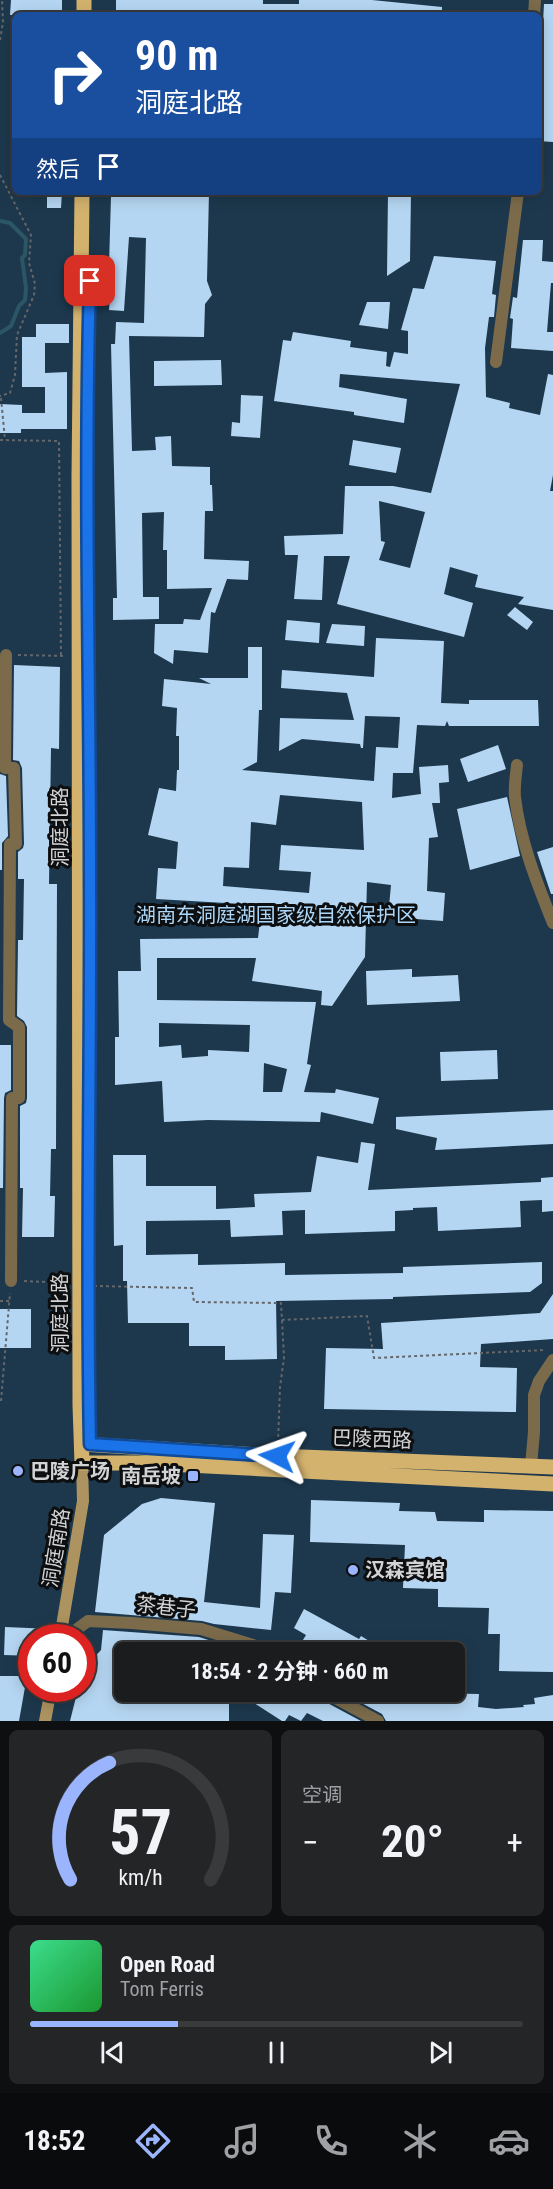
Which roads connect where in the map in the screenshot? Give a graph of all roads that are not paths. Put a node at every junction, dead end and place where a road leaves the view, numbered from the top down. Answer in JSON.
{"nodes":[{"id":1,"x":82,"y":195,"type":"edge"},
{"id":2,"x":92,"y":195,"type":"edge"},
{"id":3,"x":519,"y":195,"type":"edge"},
{"id":4,"x":496,"y":362,"type":"dead end"},
{"id":5,"x":6,"y":655,"type":"road end"},
{"id":6,"x":517,"y":765,"type":"dead end"},
{"id":7,"x":553,"y":923,"type":"edge"},
{"id":8,"x":11,"y":1281,"type":"road end"},
{"id":9,"x":85,"y":1285,"type":"junction"},
{"id":10,"x":553,"y":1360,"type":"edge"},
{"id":11,"x":86,"y":1444,"type":"junction"},
{"id":12,"x":86,"y":1462,"type":"junction"},
{"id":13,"x":531,"y":1466,"type":"junction"},
{"id":14,"x":553,"y":1467,"type":"edge"},
{"id":15,"x":553,"y":1484,"type":"edge"},
{"id":16,"x":62,"y":1624,"type":"edge"},
{"id":17,"x":84,"y":1624,"type":"edge"},
{"id":18,"x":243,"y":1642,"type":"edge"},
{"id":19,"x":49,"y":1702,"type":"edge"},
{"id":20,"x":343,"y":1702,"type":"edge"},
{"id":21,"x":45,"y":1721,"type":"edge"},
{"id":22,"x":378,"y":1721,"type":"edge"}],
"edges":[{"from":1,"to":9,"type":"main road","name":"洞庭北路"},
{"from":2,"to":9,"type":"main road","name":"洞庭北路"},
{"from":3,"to":4,"type":"street"},
{"from":5,"to":8,"type":"street"},
{"from":6,"to":7,"type":"street"},
{"from":9,"to":11,"type":"main road","name":"洞庭北路"},
{"from":10,"to":13,"type":"street"},
{"from":11,"to":12,"type":"main road","name":"洞庭北路"},
{"from":11,"to":13,"type":"main road","name":"巴陵西路"},
{"from":12,"to":15,"type":"main road","name":"巴陵西路"},
{"from":12,"to":16,"type":"main road","name":"洞庭南路"},
{"from":13,"to":14,"type":"main road","name":"巴陵西路"},
{"from":17,"to":18,"type":"street","name":"茶巷子"},
{"from":19,"to":21,"type":"main road"},
{"from":20,"to":22,"type":"street"}]}
